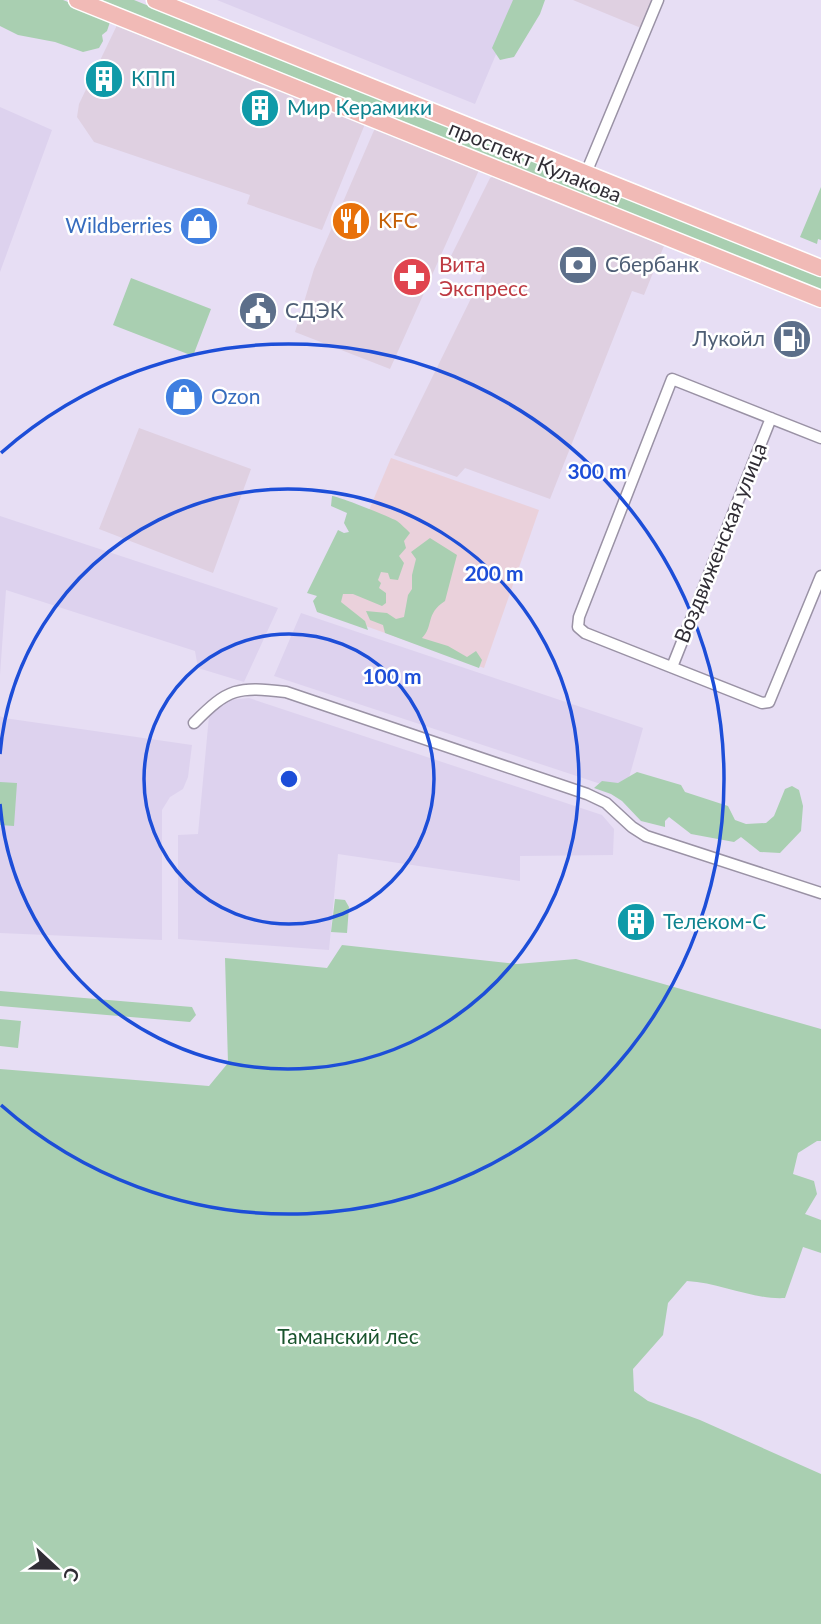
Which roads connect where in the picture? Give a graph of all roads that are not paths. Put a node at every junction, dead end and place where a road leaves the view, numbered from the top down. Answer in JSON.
{"nodes":[{"id":1,"x":77,"y":0,"type":"edge"},
{"id":2,"x":155,"y":0,"type":"edge"},
{"id":3,"x":658,"y":0,"type":"edge"},
{"id":4,"x":586,"y":173,"type":"junction"},
{"id":5,"x":821,"y":268,"type":"edge"},
{"id":6,"x":821,"y":299,"type":"edge"},
{"id":7,"x":771,"y":418,"type":"junction"},
{"id":8,"x":821,"y":438,"type":"edge"},
{"id":9,"x":821,"y":576,"type":"edge"},
{"id":10,"x":672,"y":667,"type":"junction"},
{"id":11,"x":194,"y":723,"type":"dead end"},
{"id":12,"x":821,"y":893,"type":"edge"}],
"edges":[{"from":1,"to":6,"type":"main road","name":"проспект Кулакова"},
{"from":2,"to":4,"type":"main road","name":"проспект Кулакова"},
{"from":3,"to":4,"type":"street"},
{"from":4,"to":5,"type":"main road","name":"проспект Кулакова"},
{"from":7,"to":8,"type":"street","name":"Воздвиженская улица"},
{"from":7,"to":10,"type":"street","name":"Воздвиженская улица"},
{"from":7,"to":10,"type":"street","name":"Воздвиженская улица"},
{"from":9,"to":10,"type":"street","name":"Воздвиженская улица"},
{"from":11,"to":12,"type":"street"}]}
